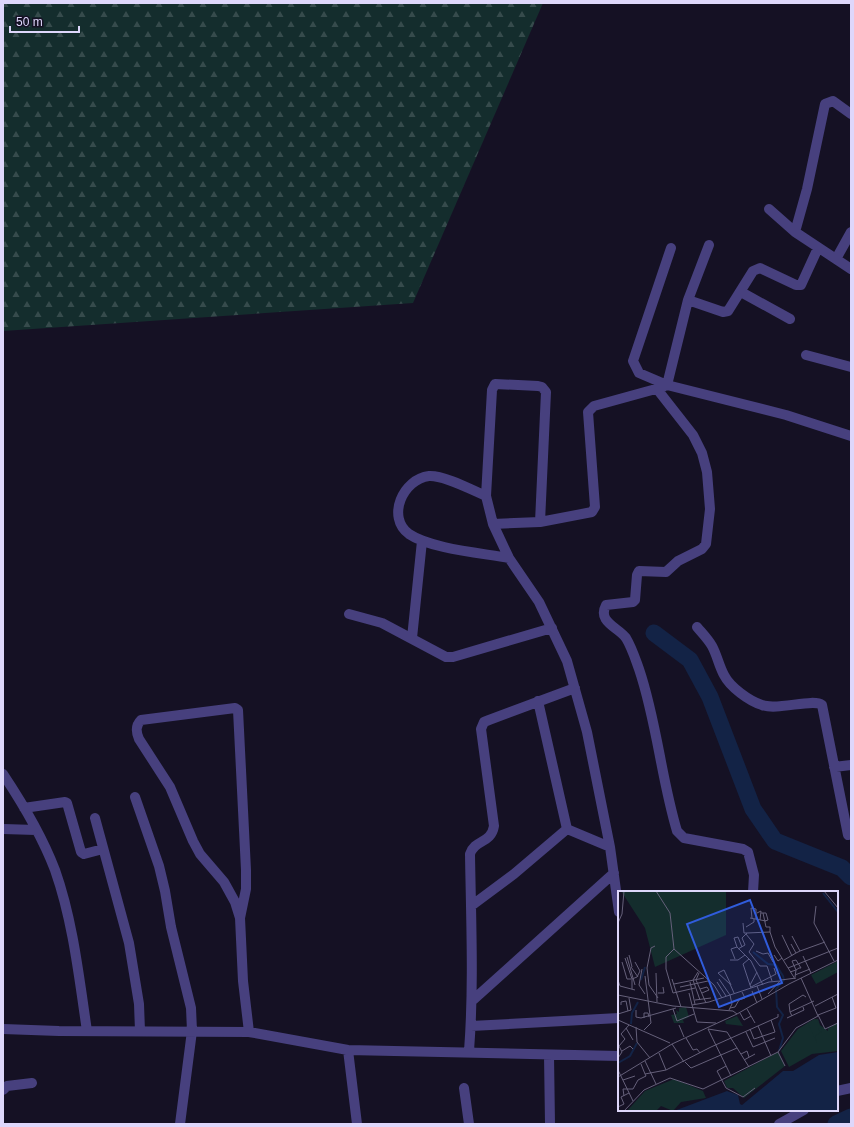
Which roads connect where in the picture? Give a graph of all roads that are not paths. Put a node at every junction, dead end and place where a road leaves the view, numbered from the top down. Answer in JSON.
{"nodes":[{"id":1,"x":851,"y":114,"type":"edge"},
{"id":2,"x":769,"y":209,"type":"dead end"},
{"id":3,"x":795,"y":232,"type":"junction"},
{"id":4,"x":851,"y":232,"type":"edge"},
{"id":5,"x":709,"y":245,"type":"dead end"},
{"id":6,"x":672,"y":248,"type":"dead end"},
{"id":7,"x":818,"y":248,"type":"junction"},
{"id":8,"x":836,"y":259,"type":"junction"},
{"id":9,"x":851,"y":269,"type":"edge"},
{"id":10,"x":741,"y":292,"type":"junction"},
{"id":11,"x":688,"y":300,"type":"junction"},
{"id":12,"x":790,"y":319,"type":"dead end"},
{"id":13,"x":806,"y":355,"type":"dead end"},
{"id":14,"x":851,"y":367,"type":"edge"},
{"id":15,"x":667,"y":385,"type":"junction"},
{"id":16,"x":657,"y":389,"type":"junction"},
{"id":17,"x":851,"y":436,"type":"edge"},
{"id":18,"x":486,"y":496,"type":"junction"},
{"id":19,"x":540,"y":522,"type":"junction"},
{"id":20,"x":493,"y":524,"type":"junction"},
{"id":21,"x":422,"y":541,"type":"junction"},
{"id":22,"x":510,"y":558,"type":"junction"},
{"id":23,"x":349,"y":614,"type":"dead end"},
{"id":24,"x":552,"y":628,"type":"junction"},
{"id":25,"x":697,"y":628,"type":"dead end"},
{"id":26,"x":412,"y":638,"type":"junction"},
{"id":27,"x":575,"y":688,"type":"junction"},
{"id":28,"x":538,"y":701,"type":"junction"},
{"id":29,"x":851,"y":765,"type":"edge"},
{"id":30,"x":834,"y":767,"type":"junction"},
{"id":31,"x":3,"y":774,"type":"edge"},
{"id":32,"x":135,"y":797,"type":"dead end"},
{"id":33,"x":24,"y":808,"type":"junction"},
{"id":34,"x":94,"y":818,"type":"dead end"},
{"id":35,"x":567,"y":829,"type":"junction"},
{"id":36,"x":3,"y":830,"type":"edge"},
{"id":37,"x":36,"y":830,"type":"junction"},
{"id":38,"x":848,"y":835,"type":"dead end"},
{"id":39,"x":610,"y":847,"type":"junction"},
{"id":40,"x":103,"y":849,"type":"junction"},
{"id":41,"x":614,"y":873,"type":"junction"},
{"id":42,"x":753,"y":891,"type":"edge"},
{"id":43,"x":618,"y":904,"type":"edge"},
{"id":44,"x":471,"y":906,"type":"junction"},
{"id":45,"x":240,"y":918,"type":"junction"},
{"id":46,"x":473,"y":1000,"type":"junction"},
{"id":47,"x":618,"y":1018,"type":"edge"},
{"id":48,"x":471,"y":1026,"type":"junction"},
{"id":49,"x":3,"y":1028,"type":"edge"},
{"id":50,"x":87,"y":1031,"type":"junction"},
{"id":51,"x":140,"y":1031,"type":"junction"},
{"id":52,"x":192,"y":1031,"type":"junction"},
{"id":53,"x":249,"y":1032,"type":"junction"},
{"id":54,"x":348,"y":1050,"type":"junction"},
{"id":55,"x":469,"y":1051,"type":"junction"},
{"id":56,"x":549,"y":1055,"type":"junction"},
{"id":57,"x":618,"y":1056,"type":"edge"},
{"id":58,"x":32,"y":1083,"type":"dead end"},
{"id":59,"x":464,"y":1088,"type":"dead end"},
{"id":60,"x":851,"y":1088,"type":"edge"},
{"id":61,"x":3,"y":1090,"type":"edge"},
{"id":62,"x":838,"y":1091,"type":"edge"},
{"id":63,"x":802,"y":1111,"type":"edge"},
{"id":64,"x":180,"y":1124,"type":"edge"},
{"id":65,"x":357,"y":1124,"type":"edge"},
{"id":66,"x":469,"y":1124,"type":"edge"},
{"id":67,"x":550,"y":1124,"type":"edge"},
{"id":68,"x":779,"y":1124,"type":"edge"}],
"edges":[{"from":1,"to":3,"type":"street"},
{"from":2,"to":3,"type":"street"},
{"from":3,"to":7,"type":"street"},
{"from":4,"to":8,"type":"street"},
{"from":5,"to":11,"type":"street"},
{"from":6,"to":15,"type":"street"},
{"from":7,"to":8,"type":"street"},
{"from":7,"to":10,"type":"street"},
{"from":8,"to":9,"type":"street"},
{"from":10,"to":11,"type":"street"},
{"from":10,"to":12,"type":"street"},
{"from":11,"to":15,"type":"street"},
{"from":13,"to":14,"type":"street"},
{"from":15,"to":16,"type":"street"},
{"from":15,"to":17,"type":"street"},
{"from":16,"to":19,"type":"street"},
{"from":16,"to":42,"type":"street"},
{"from":18,"to":19,"type":"street"},
{"from":18,"to":20,"type":"street"},
{"from":18,"to":21,"type":"street"},
{"from":19,"to":20,"type":"street"},
{"from":20,"to":22,"type":"street"},
{"from":21,"to":22,"type":"street"},
{"from":21,"to":26,"type":"street"},
{"from":22,"to":24,"type":"street"},
{"from":23,"to":26,"type":"street"},
{"from":24,"to":26,"type":"street"},
{"from":24,"to":27,"type":"street"},
{"from":25,"to":30,"type":"street"},
{"from":27,"to":28,"type":"street"},
{"from":27,"to":39,"type":"street"},
{"from":28,"to":35,"type":"street"},
{"from":28,"to":44,"type":"street"},
{"from":29,"to":30,"type":"street"},
{"from":30,"to":38,"type":"street"},
{"from":31,"to":33,"type":"street"},
{"from":32,"to":52,"type":"street"},
{"from":33,"to":37,"type":"street"},
{"from":33,"to":40,"type":"street"},
{"from":34,"to":40,"type":"street"},
{"from":35,"to":39,"type":"street"},
{"from":35,"to":44,"type":"street"},
{"from":36,"to":37,"type":"street"},
{"from":37,"to":50,"type":"street"},
{"from":39,"to":41,"type":"street"},
{"from":40,"to":51,"type":"street"},
{"from":41,"to":43,"type":"street"},
{"from":41,"to":46,"type":"street"},
{"from":44,"to":46,"type":"street"},
{"from":45,"to":45,"type":"street"},
{"from":45,"to":53,"type":"street"},
{"from":46,"to":48,"type":"street"},
{"from":47,"to":48,"type":"street"},
{"from":48,"to":55,"type":"street"},
{"from":49,"to":50,"type":"street"},
{"from":50,"to":51,"type":"street"},
{"from":51,"to":52,"type":"street"},
{"from":52,"to":53,"type":"street"},
{"from":52,"to":64,"type":"street"},
{"from":53,"to":54,"type":"street"},
{"from":54,"to":55,"type":"street"},
{"from":54,"to":65,"type":"street"},
{"from":55,"to":56,"type":"street"},
{"from":56,"to":57,"type":"street"},
{"from":56,"to":67,"type":"street"},
{"from":58,"to":61,"type":"street"},
{"from":59,"to":66,"type":"street"},
{"from":60,"to":62,"type":"street"},
{"from":63,"to":68,"type":"street"}]}
